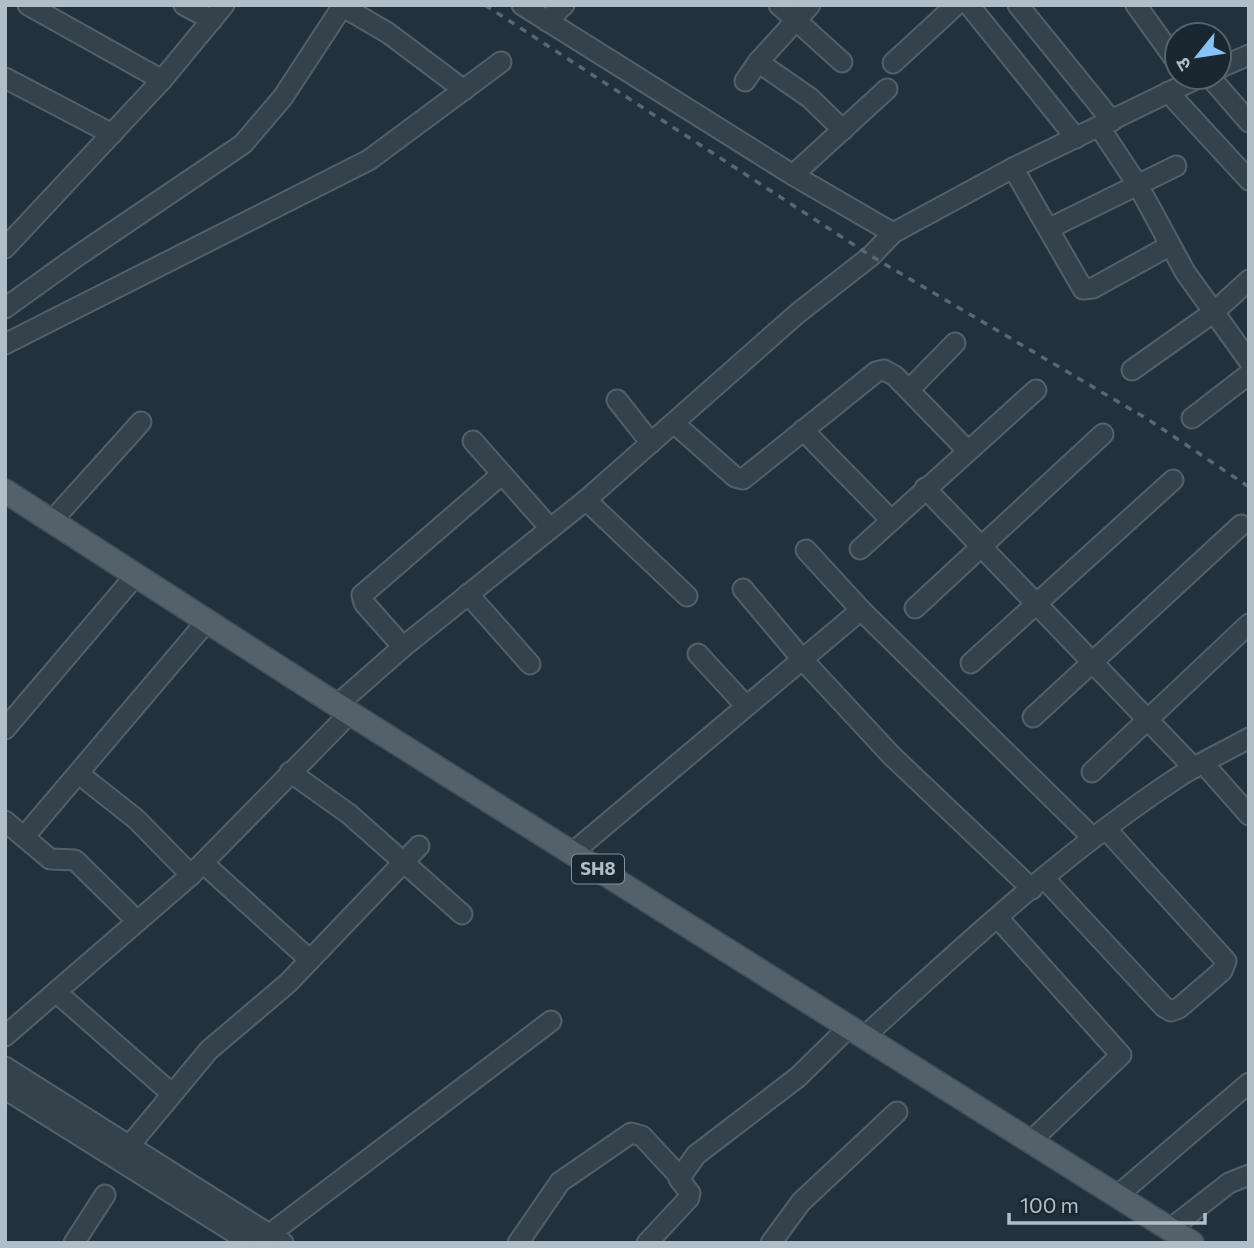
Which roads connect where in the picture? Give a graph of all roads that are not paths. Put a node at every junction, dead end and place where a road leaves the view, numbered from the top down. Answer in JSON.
{"nodes":[{"id":1,"x":28,"y":5,"type":"edge"},
{"id":2,"x":184,"y":5,"type":"edge"},
{"id":3,"x":522,"y":5,"type":"edge"},
{"id":4,"x":564,"y":5,"type":"edge"},
{"id":5,"x":779,"y":5,"type":"edge"},
{"id":6,"x":810,"y":5,"type":"edge"},
{"id":7,"x":956,"y":5,"type":"edge"},
{"id":8,"x":969,"y":5,"type":"edge"},
{"id":9,"x":1018,"y":5,"type":"edge"},
{"id":10,"x":1136,"y":5,"type":"edge"},
{"id":11,"x":342,"y":6,"type":"edge"},
{"id":12,"x":218,"y":13,"type":"edge"},
{"id":13,"x":547,"y":21,"type":"junction"},
{"id":14,"x":796,"y":21,"type":"junction"},
{"id":15,"x":1163,"y":43,"type":"edge"},
{"id":16,"x":501,"y":62,"type":"dead end"},
{"id":17,"x":758,"y":62,"type":"junction"},
{"id":18,"x":842,"y":62,"type":"dead end"},
{"id":19,"x":893,"y":63,"type":"dead end"},
{"id":20,"x":6,"y":79,"type":"edge"},
{"id":21,"x":162,"y":80,"type":"junction"},
{"id":22,"x":746,"y":81,"type":"dead end"},
{"id":23,"x":887,"y":89,"type":"dead end"},
{"id":24,"x":464,"y":90,"type":"junction"},
{"id":25,"x":1212,"y":91,"type":"edge"},
{"id":26,"x":1168,"y":92,"type":"joint"},
{"id":27,"x":1249,"y":122,"type":"edge"},
{"id":28,"x":1106,"y":124,"type":"junction"},
{"id":29,"x":843,"y":130,"type":"junction"},
{"id":30,"x":112,"y":134,"type":"junction"},
{"id":31,"x":1076,"y":138,"type":"junction"},
{"id":32,"x":1176,"y":166,"type":"dead end"},
{"id":33,"x":1013,"y":168,"type":"junction"},
{"id":34,"x":793,"y":175,"type":"junction"},
{"id":35,"x":1249,"y":180,"type":"edge"},
{"id":36,"x":1139,"y":187,"type":"junction"},
{"id":37,"x":1050,"y":228,"type":"junction"},
{"id":38,"x":893,"y":233,"type":"junction"},
{"id":39,"x":1169,"y":246,"type":"junction"},
{"id":40,"x":5,"y":248,"type":"edge"},
{"id":41,"x":1249,"y":280,"type":"edge"},
{"id":42,"x":5,"y":308,"type":"edge"},
{"id":43,"x":1214,"y":312,"type":"junction"},
{"id":44,"x":955,"y":343,"type":"dead end"},
{"id":45,"x":5,"y":344,"type":"edge"},
{"id":46,"x":1249,"y":361,"type":"edge"},
{"id":47,"x":1132,"y":370,"type":"dead end"},
{"id":48,"x":1249,"y":374,"type":"edge"},
{"id":49,"x":909,"y":390,"type":"junction"},
{"id":50,"x":1035,"y":390,"type":"dead end"},
{"id":51,"x":617,"y":400,"type":"dead end"},
{"id":52,"x":1192,"y":418,"type":"dead end"},
{"id":53,"x":141,"y":422,"type":"dead end"},
{"id":54,"x":675,"y":424,"type":"junction"},
{"id":55,"x":803,"y":430,"type":"junction"},
{"id":56,"x":1103,"y":434,"type":"dead end"},
{"id":57,"x":473,"y":441,"type":"dead end"},
{"id":58,"x":651,"y":443,"type":"junction"},
{"id":59,"x":967,"y":450,"type":"junction"},
{"id":60,"x":500,"y":475,"type":"junction"},
{"id":61,"x":1173,"y":480,"type":"dead end"},
{"id":62,"x":925,"y":488,"type":"junction"},
{"id":63,"x":5,"y":491,"type":"edge"},
{"id":64,"x":586,"y":500,"type":"junction"},
{"id":65,"x":891,"y":520,"type":"junction"},
{"id":66,"x":51,"y":522,"type":"junction"},
{"id":67,"x":1241,"y":525,"type":"dead end"},
{"id":68,"x":550,"y":527,"type":"junction"},
{"id":69,"x":980,"y":546,"type":"junction"},
{"id":70,"x":860,"y":549,"type":"dead end"},
{"id":71,"x":806,"y":550,"type":"dead end"},
{"id":72,"x":135,"y":576,"type":"junction"},
{"id":73,"x":743,"y":589,"type":"dead end"},
{"id":74,"x":468,"y":594,"type":"junction"},
{"id":75,"x":687,"y":596,"type":"dead end"},
{"id":76,"x":1035,"y":604,"type":"junction"},
{"id":77,"x":915,"y":608,"type":"dead end"},
{"id":78,"x":861,"y":610,"type":"junction"},
{"id":79,"x":207,"y":621,"type":"junction"},
{"id":80,"x":1249,"y":624,"type":"edge"},
{"id":81,"x":403,"y":647,"type":"junction"},
{"id":82,"x":698,"y":654,"type":"dead end"},
{"id":83,"x":802,"y":659,"type":"junction"},
{"id":84,"x":971,"y":663,"type":"dead end"},
{"id":85,"x":530,"y":664,"type":"dead end"},
{"id":86,"x":1091,"y":664,"type":"junction"},
{"id":87,"x":746,"y":706,"type":"junction"},
{"id":88,"x":344,"y":709,"type":"junction"},
{"id":89,"x":1033,"y":717,"type":"dead end"},
{"id":90,"x":1146,"y":720,"type":"junction"},
{"id":91,"x":5,"y":729,"type":"edge"},
{"id":92,"x":1249,"y":738,"type":"edge"},
{"id":93,"x":1198,"y":766,"type":"junction"},
{"id":94,"x":290,"y":772,"type":"junction"},
{"id":95,"x":1092,"y":772,"type":"dead end"},
{"id":96,"x":79,"y":774,"type":"junction"},
{"id":97,"x":1249,"y":816,"type":"edge"},
{"id":98,"x":5,"y":821,"type":"edge"},
{"id":99,"x":1100,"y":833,"type":"junction"},
{"id":100,"x":24,"y":837,"type":"junction"},
{"id":101,"x":419,"y":846,"type":"dead end"},
{"id":102,"x":572,"y":853,"type":"junction"},
{"id":103,"x":403,"y":862,"type":"junction"},
{"id":104,"x":197,"y":869,"type":"junction"},
{"id":105,"x":1038,"y":884,"type":"junction"},
{"id":106,"x":462,"y":914,"type":"dead end"},
{"id":107,"x":998,"y":919,"type":"junction"},
{"id":108,"x":137,"y":921,"type":"junction"},
{"id":109,"x":310,"y":960,"type":"junction"},
{"id":110,"x":56,"y":992,"type":"junction"},
{"id":111,"x":551,"y":1021,"type":"dead end"},
{"id":112,"x":857,"y":1031,"type":"junction"},
{"id":113,"x":5,"y":1036,"type":"edge"},
{"id":114,"x":5,"y":1067,"type":"edge"},
{"id":115,"x":1249,"y":1083,"type":"edge"},
{"id":116,"x":5,"y":1089,"type":"edge"},
{"id":117,"x":171,"y":1093,"type":"junction"},
{"id":118,"x":897,"y":1112,"type":"dead end"},
{"id":119,"x":1031,"y":1141,"type":"junction"},
{"id":120,"x":130,"y":1145,"type":"junction"},
{"id":121,"x":1249,"y":1175,"type":"edge"},
{"id":122,"x":680,"y":1177,"type":"junction"},
{"id":123,"x":105,"y":1195,"type":"dead end"},
{"id":124,"x":1117,"y":1196,"type":"junction"},
{"id":125,"x":1170,"y":1229,"type":"junction"},
{"id":126,"x":271,"y":1240,"type":"edge"},
{"id":127,"x":74,"y":1243,"type":"edge"},
{"id":128,"x":251,"y":1243,"type":"edge"},
{"id":129,"x":519,"y":1243,"type":"edge"},
{"id":130,"x":647,"y":1243,"type":"edge"},
{"id":131,"x":771,"y":1243,"type":"edge"},
{"id":132,"x":1192,"y":1243,"type":"edge"}],
"edges":[{"from":1,"to":21,"type":"street"},
{"from":2,"to":12,"type":"street"},
{"from":3,"to":13,"type":"street"},
{"from":4,"to":13,"type":"street"},
{"from":5,"to":14,"type":"street"},
{"from":6,"to":14,"type":"street"},
{"from":7,"to":19,"type":"street"},
{"from":8,"to":31,"type":"street"},
{"from":9,"to":28,"type":"street"},
{"from":10,"to":15,"type":"street"},
{"from":11,"to":24,"type":"street"},
{"from":11,"to":42,"type":"street"},
{"from":12,"to":21,"type":"street"},
{"from":13,"to":34,"type":"street"},
{"from":14,"to":17,"type":"street"},
{"from":14,"to":18,"type":"street"},
{"from":16,"to":24,"type":"street"},
{"from":17,"to":22,"type":"street"},
{"from":17,"to":29,"type":"street"},
{"from":20,"to":30,"type":"street"},
{"from":21,"to":30,"type":"street"},
{"from":23,"to":29,"type":"street"},
{"from":24,"to":45,"type":"street"},
{"from":25,"to":27,"type":"street"},
{"from":26,"to":28,"type":"street"},
{"from":26,"to":35,"type":"street"},
{"from":28,"to":31,"type":"street"},
{"from":28,"to":36,"type":"street"},
{"from":29,"to":34,"type":"street"},
{"from":30,"to":40,"type":"street"},
{"from":31,"to":33,"type":"street"},
{"from":32,"to":36,"type":"street"},
{"from":33,"to":37,"type":"street"},
{"from":33,"to":38,"type":"street"},
{"from":34,"to":38,"type":"street"},
{"from":36,"to":37,"type":"street"},
{"from":36,"to":39,"type":"street"},
{"from":37,"to":39,"type":"street"},
{"from":38,"to":54,"type":"street"},
{"from":39,"to":43,"type":"street"},
{"from":41,"to":43,"type":"street"},
{"from":43,"to":46,"type":"street"},
{"from":43,"to":47,"type":"street"},
{"from":44,"to":49,"type":"street"},
{"from":48,"to":52,"type":"street"},
{"from":49,"to":55,"type":"street"},
{"from":49,"to":59,"type":"street"},
{"from":50,"to":59,"type":"street"},
{"from":51,"to":58,"type":"street"},
{"from":53,"to":66,"type":"street"},
{"from":54,"to":55,"type":"street"},
{"from":54,"to":58,"type":"street"},
{"from":55,"to":65,"type":"street"},
{"from":56,"to":69,"type":"street"},
{"from":57,"to":60,"type":"street"},
{"from":58,"to":64,"type":"street"},
{"from":59,"to":62,"type":"street"},
{"from":60,"to":68,"type":"street"},
{"from":60,"to":81,"type":"street"},
{"from":61,"to":76,"type":"street"},
{"from":62,"to":65,"type":"street"},
{"from":62,"to":69,"type":"street"},
{"from":63,"to":66,"type":"main road","number":"SH8"},
{"from":64,"to":68,"type":"street"},
{"from":64,"to":75,"type":"street"},
{"from":65,"to":70,"type":"street"},
{"from":66,"to":72,"type":"main road","number":"SH8"},
{"from":67,"to":86,"type":"street"},
{"from":68,"to":74,"type":"street"},
{"from":69,"to":76,"type":"street"},
{"from":69,"to":77,"type":"street"},
{"from":71,"to":78,"type":"street"},
{"from":72,"to":79,"type":"main road","number":"SH8"},
{"from":72,"to":91,"type":"street"},
{"from":73,"to":83,"type":"street"},
{"from":74,"to":81,"type":"street"},
{"from":74,"to":85,"type":"street"},
{"from":76,"to":84,"type":"street"},
{"from":76,"to":86,"type":"street"},
{"from":78,"to":83,"type":"street"},
{"from":78,"to":99,"type":"street"},
{"from":79,"to":88,"type":"main road","number":"SH8"},
{"from":79,"to":96,"type":"street"},
{"from":80,"to":90,"type":"street"},
{"from":81,"to":88,"type":"street"},
{"from":82,"to":87,"type":"street"},
{"from":83,"to":87,"type":"street"},
{"from":83,"to":105,"type":"street"},
{"from":86,"to":89,"type":"street"},
{"from":86,"to":90,"type":"street"},
{"from":87,"to":102,"type":"street"},
{"from":88,"to":94,"type":"street"},
{"from":88,"to":102,"type":"main road","number":"SH8"},
{"from":90,"to":93,"type":"street"},
{"from":90,"to":95,"type":"street"},
{"from":92,"to":93,"type":"street"},
{"from":93,"to":97,"type":"street"},
{"from":93,"to":99,"type":"street"},
{"from":94,"to":103,"type":"street"},
{"from":94,"to":104,"type":"street"},
{"from":96,"to":100,"type":"street"},
{"from":96,"to":104,"type":"street"},
{"from":98,"to":100,"type":"street"},
{"from":99,"to":105,"type":"street"},
{"from":99,"to":105,"type":"street"},
{"from":100,"to":108,"type":"street"},
{"from":101,"to":103,"type":"street"},
{"from":102,"to":112,"type":"main road","number":"SH8"},
{"from":103,"to":106,"type":"street"},
{"from":103,"to":109,"type":"street"},
{"from":104,"to":108,"type":"street"},
{"from":104,"to":109,"type":"street"},
{"from":105,"to":107,"type":"street"},
{"from":107,"to":112,"type":"street"},
{"from":107,"to":119,"type":"street"},
{"from":108,"to":110,"type":"street"},
{"from":109,"to":117,"type":"street"},
{"from":110,"to":113,"type":"street"},
{"from":110,"to":117,"type":"street"},
{"from":111,"to":126,"type":"street"},
{"from":112,"to":119,"type":"main road","number":"SH8"},
{"from":112,"to":122,"type":"street"},
{"from":114,"to":120,"type":"street"},
{"from":115,"to":124,"type":"street"},
{"from":116,"to":128,"type":"street"},
{"from":117,"to":120,"type":"street"},
{"from":118,"to":131,"type":"street"},
{"from":119,"to":124,"type":"main road","number":"SH8"},
{"from":120,"to":126,"type":"street"},
{"from":121,"to":125,"type":"street"},
{"from":122,"to":129,"type":"street"},
{"from":122,"to":130,"type":"street"},
{"from":123,"to":127,"type":"street"},
{"from":124,"to":125,"type":"main road","number":"SH8"},
{"from":125,"to":132,"type":"main road","number":"SH8"}]}
